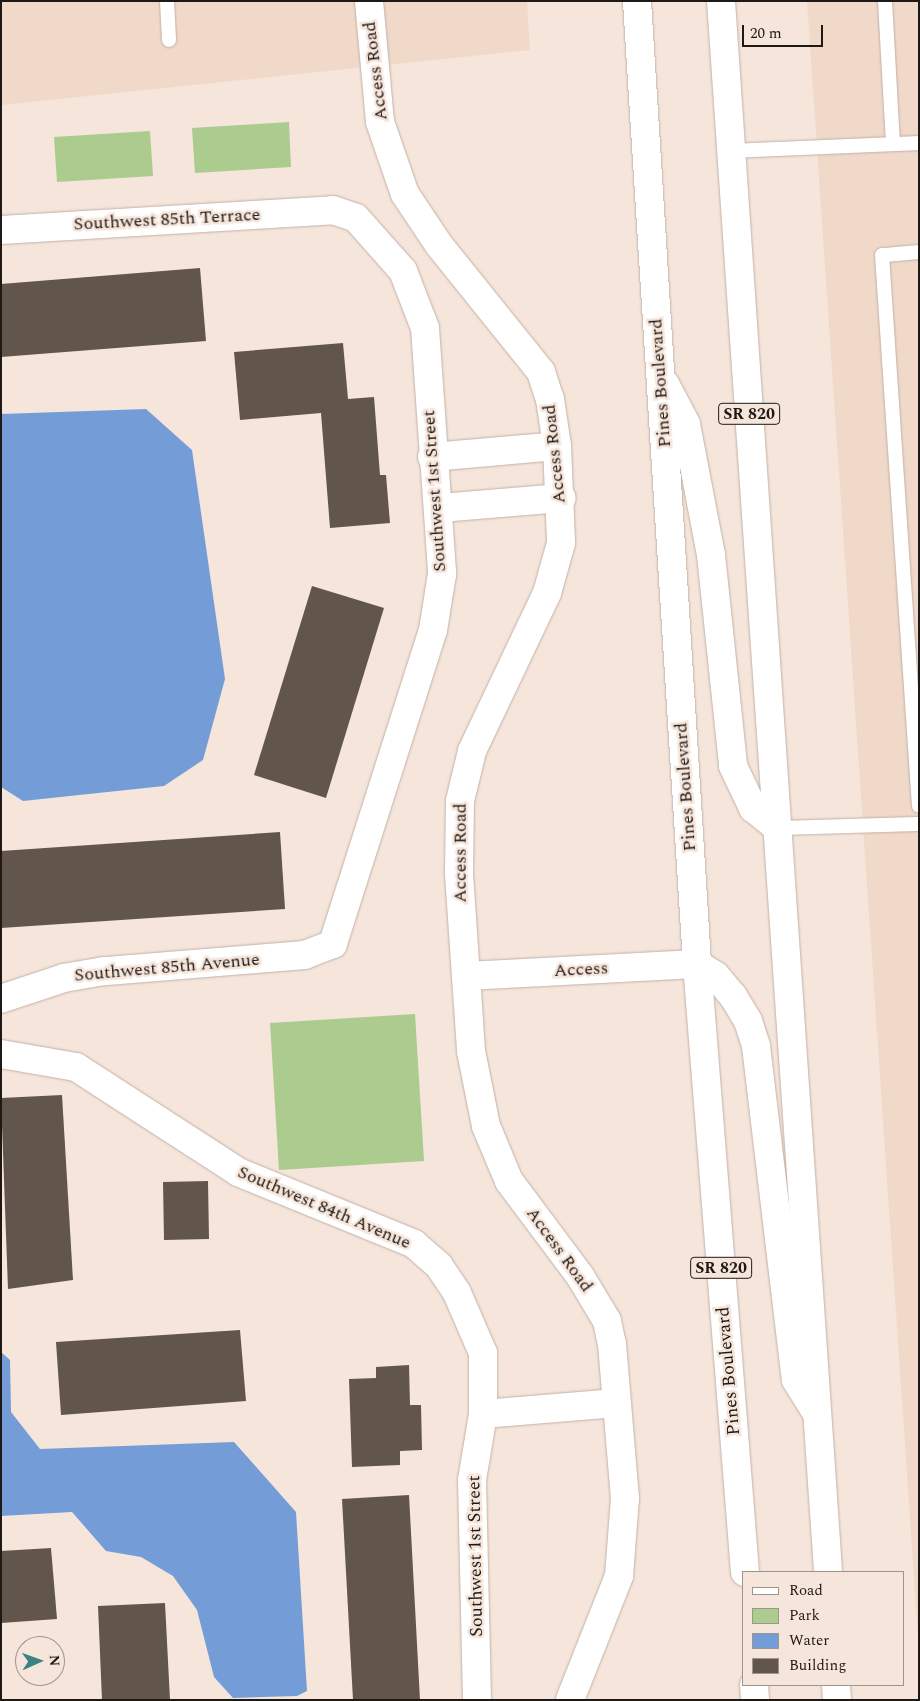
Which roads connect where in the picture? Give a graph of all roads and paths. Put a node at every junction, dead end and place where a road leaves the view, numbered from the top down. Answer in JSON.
{"nodes":[{"id":1,"x":167,"y":1,"type":"edge"},
{"id":2,"x":368,"y":1,"type":"edge"},
{"id":3,"x":637,"y":1,"type":"edge"},
{"id":4,"x":721,"y":1,"type":"edge"},
{"id":5,"x":885,"y":1,"type":"edge"},
{"id":6,"x":168,"y":40,"type":"dead end"},
{"id":7,"x":919,"y":143,"type":"edge"},
{"id":8,"x":893,"y":144,"type":"junction"},
{"id":9,"x":732,"y":151,"type":"junction"},
{"id":10,"x":333,"y":210,"type":"joint"},
{"id":11,"x":1,"y":230,"type":"edge"},
{"id":12,"x":919,"y":252,"type":"edge"},
{"id":13,"x":661,"y":376,"type":"junction"},
{"id":14,"x":557,"y":446,"type":"junction"},
{"id":15,"x":432,"y":457,"type":"junction"},
{"id":16,"x":562,"y":498,"type":"junction"},
{"id":17,"x":440,"y":508,"type":"junction"},
{"id":18,"x":919,"y":806,"type":"edge"},
{"id":19,"x":919,"y":824,"type":"edge"},
{"id":20,"x":778,"y":828,"type":"junction"},
{"id":21,"x":333,"y":944,"type":"joint"},
{"id":22,"x":697,"y":964,"type":"junction"},
{"id":23,"x":466,"y":976,"type":"junction"},
{"id":24,"x":1,"y":999,"type":"edge"},
{"id":25,"x":1,"y":1054,"type":"edge"},
{"id":26,"x":617,"y":1403,"type":"junction"},
{"id":27,"x":483,"y":1414,"type":"junction"},
{"id":28,"x":818,"y":1414,"type":"junction"},
{"id":29,"x":745,"y":1571,"type":"edge"},
{"id":30,"x":828,"y":1571,"type":"edge"},
{"id":31,"x":754,"y":1686,"type":"edge"},
{"id":32,"x":836,"y":1686,"type":"edge"},
{"id":33,"x":477,"y":1700,"type":"edge"},
{"id":34,"x":570,"y":1700,"type":"edge"},
{"id":35,"x":755,"y":1700,"type":"edge"},
{"id":36,"x":837,"y":1700,"type":"edge"}],
"edges":[{"from":1,"to":6,"type":"lane"},
{"from":2,"to":14,"type":"main road","name":"Access Road"},
{"from":3,"to":13,"type":"main road","name":"Pines Boulevard","number":"SR 820"},
{"from":4,"to":9,"type":"main road","number":"SR 820"},
{"from":5,"to":8,"type":"lane"},
{"from":7,"to":8,"type":"lane"},
{"from":8,"to":9,"type":"lane"},
{"from":9,"to":20,"type":"main road","number":"SR 820"},
{"from":10,"to":11,"type":"main road","name":"Southwest 85th Terrace"},
{"from":10,"to":15,"type":"main road","name":"Southwest 1st Street"},
{"from":12,"to":18,"type":"lane"},
{"from":13,"to":20,"type":"main road"},
{"from":13,"to":22,"type":"main road","name":"Pines Boulevard","number":"SR 820"},
{"from":14,"to":15,"type":"main road"},
{"from":14,"to":16,"type":"main road","name":"Access Road"},
{"from":15,"to":17,"type":"main road","name":"Southwest 1st Street"},
{"from":16,"to":17,"type":"main road"},
{"from":16,"to":23,"type":"main road","name":"Access Road"},
{"from":17,"to":21,"type":"main road","name":"Southwest 1st Street"},
{"from":19,"to":20,"type":"lane"},
{"from":20,"to":28,"type":"main road","number":"SR 820"},
{"from":21,"to":24,"type":"main road","name":"Southwest 85th Avenue"},
{"from":22,"to":23,"type":"main road","name":"Access"},
{"from":22,"to":28,"type":"main road"},
{"from":22,"to":29,"type":"main road","name":"Pines Boulevard","number":"SR 820"},
{"from":23,"to":26,"type":"main road","name":"Access Road"},
{"from":25,"to":27,"type":"main road","name":"Southwest 84th Avenue"},
{"from":26,"to":27,"type":"main road"},
{"from":26,"to":34,"type":"main road","name":"Access Road"},
{"from":27,"to":33,"type":"main road","name":"Southwest 1st Street"},
{"from":28,"to":30,"type":"main road","number":"SR 820"},
{"from":31,"to":35,"type":"main road"},
{"from":32,"to":36,"type":"main road"}]}
